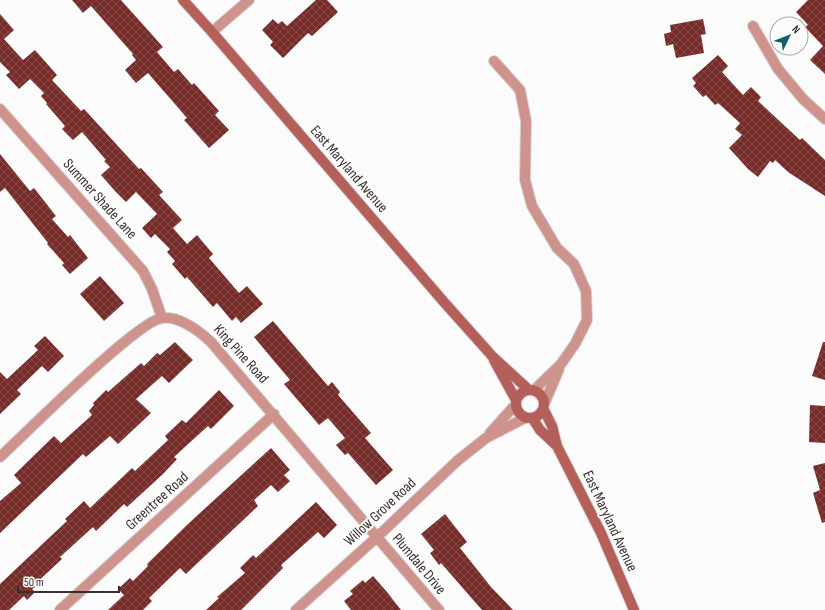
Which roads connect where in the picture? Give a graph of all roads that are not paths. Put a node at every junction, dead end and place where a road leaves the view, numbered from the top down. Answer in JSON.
{"nodes":[{"id":1,"x":183,"y":0,"type":"edge"},
{"id":2,"x":249,"y":0,"type":"edge"},
{"id":3,"x":753,"y":26,"type":"dead end"},
{"id":4,"x":212,"y":32,"type":"junction"},
{"id":5,"x":494,"y":61,"type":"dead end"},
{"id":6,"x":0,"y":109,"type":"edge"},
{"id":7,"x":825,"y":118,"type":"edge"},
{"id":8,"x":162,"y":318,"type":"junction"},
{"id":9,"x":493,"y":357,"type":"junction"},
{"id":10,"x":561,"y":364,"type":"junction"},
{"id":11,"x":532,"y":390,"type":"junction"},
{"id":12,"x":516,"y":402,"type":"junction"},
{"id":13,"x":544,"y":406,"type":"junction"},
{"id":14,"x":274,"y":414,"type":"junction"},
{"id":15,"x":529,"y":418,"type":"junction"},
{"id":16,"x":486,"y":438,"type":"junction"},
{"id":17,"x":557,"y":446,"type":"junction"},
{"id":18,"x":0,"y":457,"type":"edge"},
{"id":19,"x":377,"y":537,"type":"junction"},
{"id":20,"x":60,"y":610,"type":"edge"},
{"id":21,"x":296,"y":610,"type":"edge"},
{"id":22,"x":439,"y":610,"type":"edge"},
{"id":23,"x":634,"y":610,"type":"edge"}],
"edges":[{"from":1,"to":4,"type":"street","name":"East Maryland Avenue"},
{"from":2,"to":4,"type":"street"},
{"from":3,"to":7,"type":"street"},
{"from":4,"to":9,"type":"street","name":"East Maryland Avenue"},
{"from":5,"to":10,"type":"street"},
{"from":6,"to":8,"type":"street","name":"Summer Shade Lane"},
{"from":8,"to":14,"type":"street","name":"King Pine Road"},
{"from":8,"to":18,"type":"street"},
{"from":9,"to":11,"type":"street","name":"East Maryland Avenue"},
{"from":9,"to":12,"type":"street","name":"East Maryland Avenue"},
{"from":10,"to":11,"type":"street"},
{"from":10,"to":13,"type":"street"},
{"from":11,"to":12,"type":"street"},
{"from":11,"to":13,"type":"street","name":"East Maryland Avenue"},
{"from":12,"to":15,"type":"street","name":"East Maryland Avenue"},
{"from":12,"to":16,"type":"street","name":"Willow Grove Road"},
{"from":13,"to":15,"type":"street"},
{"from":13,"to":17,"type":"street","name":"East Maryland Avenue"},
{"from":14,"to":19,"type":"street","name":"King Pine Road"},
{"from":14,"to":20,"type":"street","name":"Greentree Road"},
{"from":15,"to":16,"type":"street","name":"Willow Grove Road"},
{"from":15,"to":17,"type":"street","name":"East Maryland Avenue"},
{"from":16,"to":19,"type":"street","name":"Willow Grove Road"},
{"from":17,"to":23,"type":"street","name":"East Maryland Avenue"},
{"from":19,"to":21,"type":"street","name":"Willow Grove Road"},
{"from":19,"to":22,"type":"street","name":"Plumdale Drive"}]}
